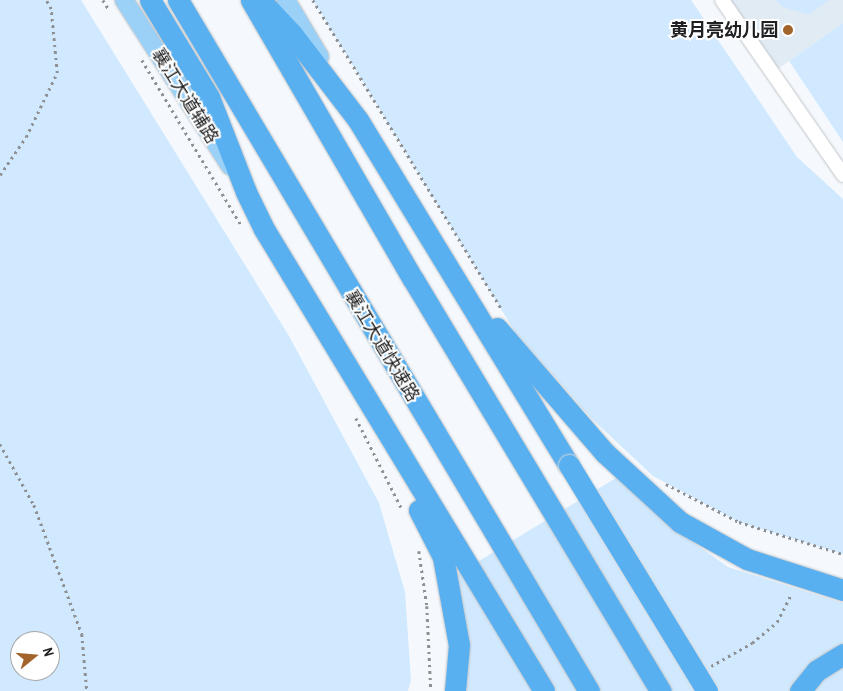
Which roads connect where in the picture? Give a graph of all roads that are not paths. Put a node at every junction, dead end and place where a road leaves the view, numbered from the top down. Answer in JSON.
{"nodes":[{"id":1,"x":124,"y":0,"type":"edge"},
{"id":2,"x":150,"y":0,"type":"edge"},
{"id":3,"x":178,"y":0,"type":"edge"},
{"id":4,"x":251,"y":0,"type":"edge"},
{"id":5,"x":260,"y":0,"type":"edge"},
{"id":6,"x":272,"y":0,"type":"edge"},
{"id":7,"x":286,"y":0,"type":"edge"},
{"id":8,"x":722,"y":0,"type":"edge"},
{"id":9,"x":292,"y":34,"type":"junction"},
{"id":10,"x":358,"y":120,"type":"junction"},
{"id":11,"x":843,"y":175,"type":"edge"},
{"id":12,"x":246,"y":192,"type":"junction"},
{"id":13,"x":452,"y":277,"type":"junction"},
{"id":14,"x":331,"y":336,"type":"junction"},
{"id":15,"x":843,"y":590,"type":"edge"},
{"id":16,"x":840,"y":656,"type":"edge"},
{"id":17,"x":455,"y":691,"type":"edge"},
{"id":18,"x":544,"y":691,"type":"edge"},
{"id":19,"x":589,"y":691,"type":"edge"},
{"id":20,"x":662,"y":691,"type":"edge"},
{"id":21,"x":707,"y":691,"type":"edge"},
{"id":22,"x":800,"y":691,"type":"edge"}],
"edges":[{"from":1,"to":12,"type":"main road","name":"襄江大道辅路"},
{"from":2,"to":12,"type":"highway"},
{"from":3,"to":19,"type":"highway","name":"襄江大道快速路"},
{"from":4,"to":20,"type":"highway"},
{"from":5,"to":9,"type":"highway"},
{"from":6,"to":9,"type":"highway"},
{"from":7,"to":10,"type":"main road"},
{"from":8,"to":11,"type":"street"},
{"from":9,"to":10,"type":"highway"},
{"from":10,"to":13,"type":"highway"},
{"from":12,"to":14,"type":"highway"},
{"from":13,"to":15,"type":"highway"},
{"from":13,"to":21,"type":"highway","bridge":true},
{"from":14,"to":17,"type":"highway"},
{"from":14,"to":18,"type":"highway"},
{"from":16,"to":22,"type":"highway"}]}
